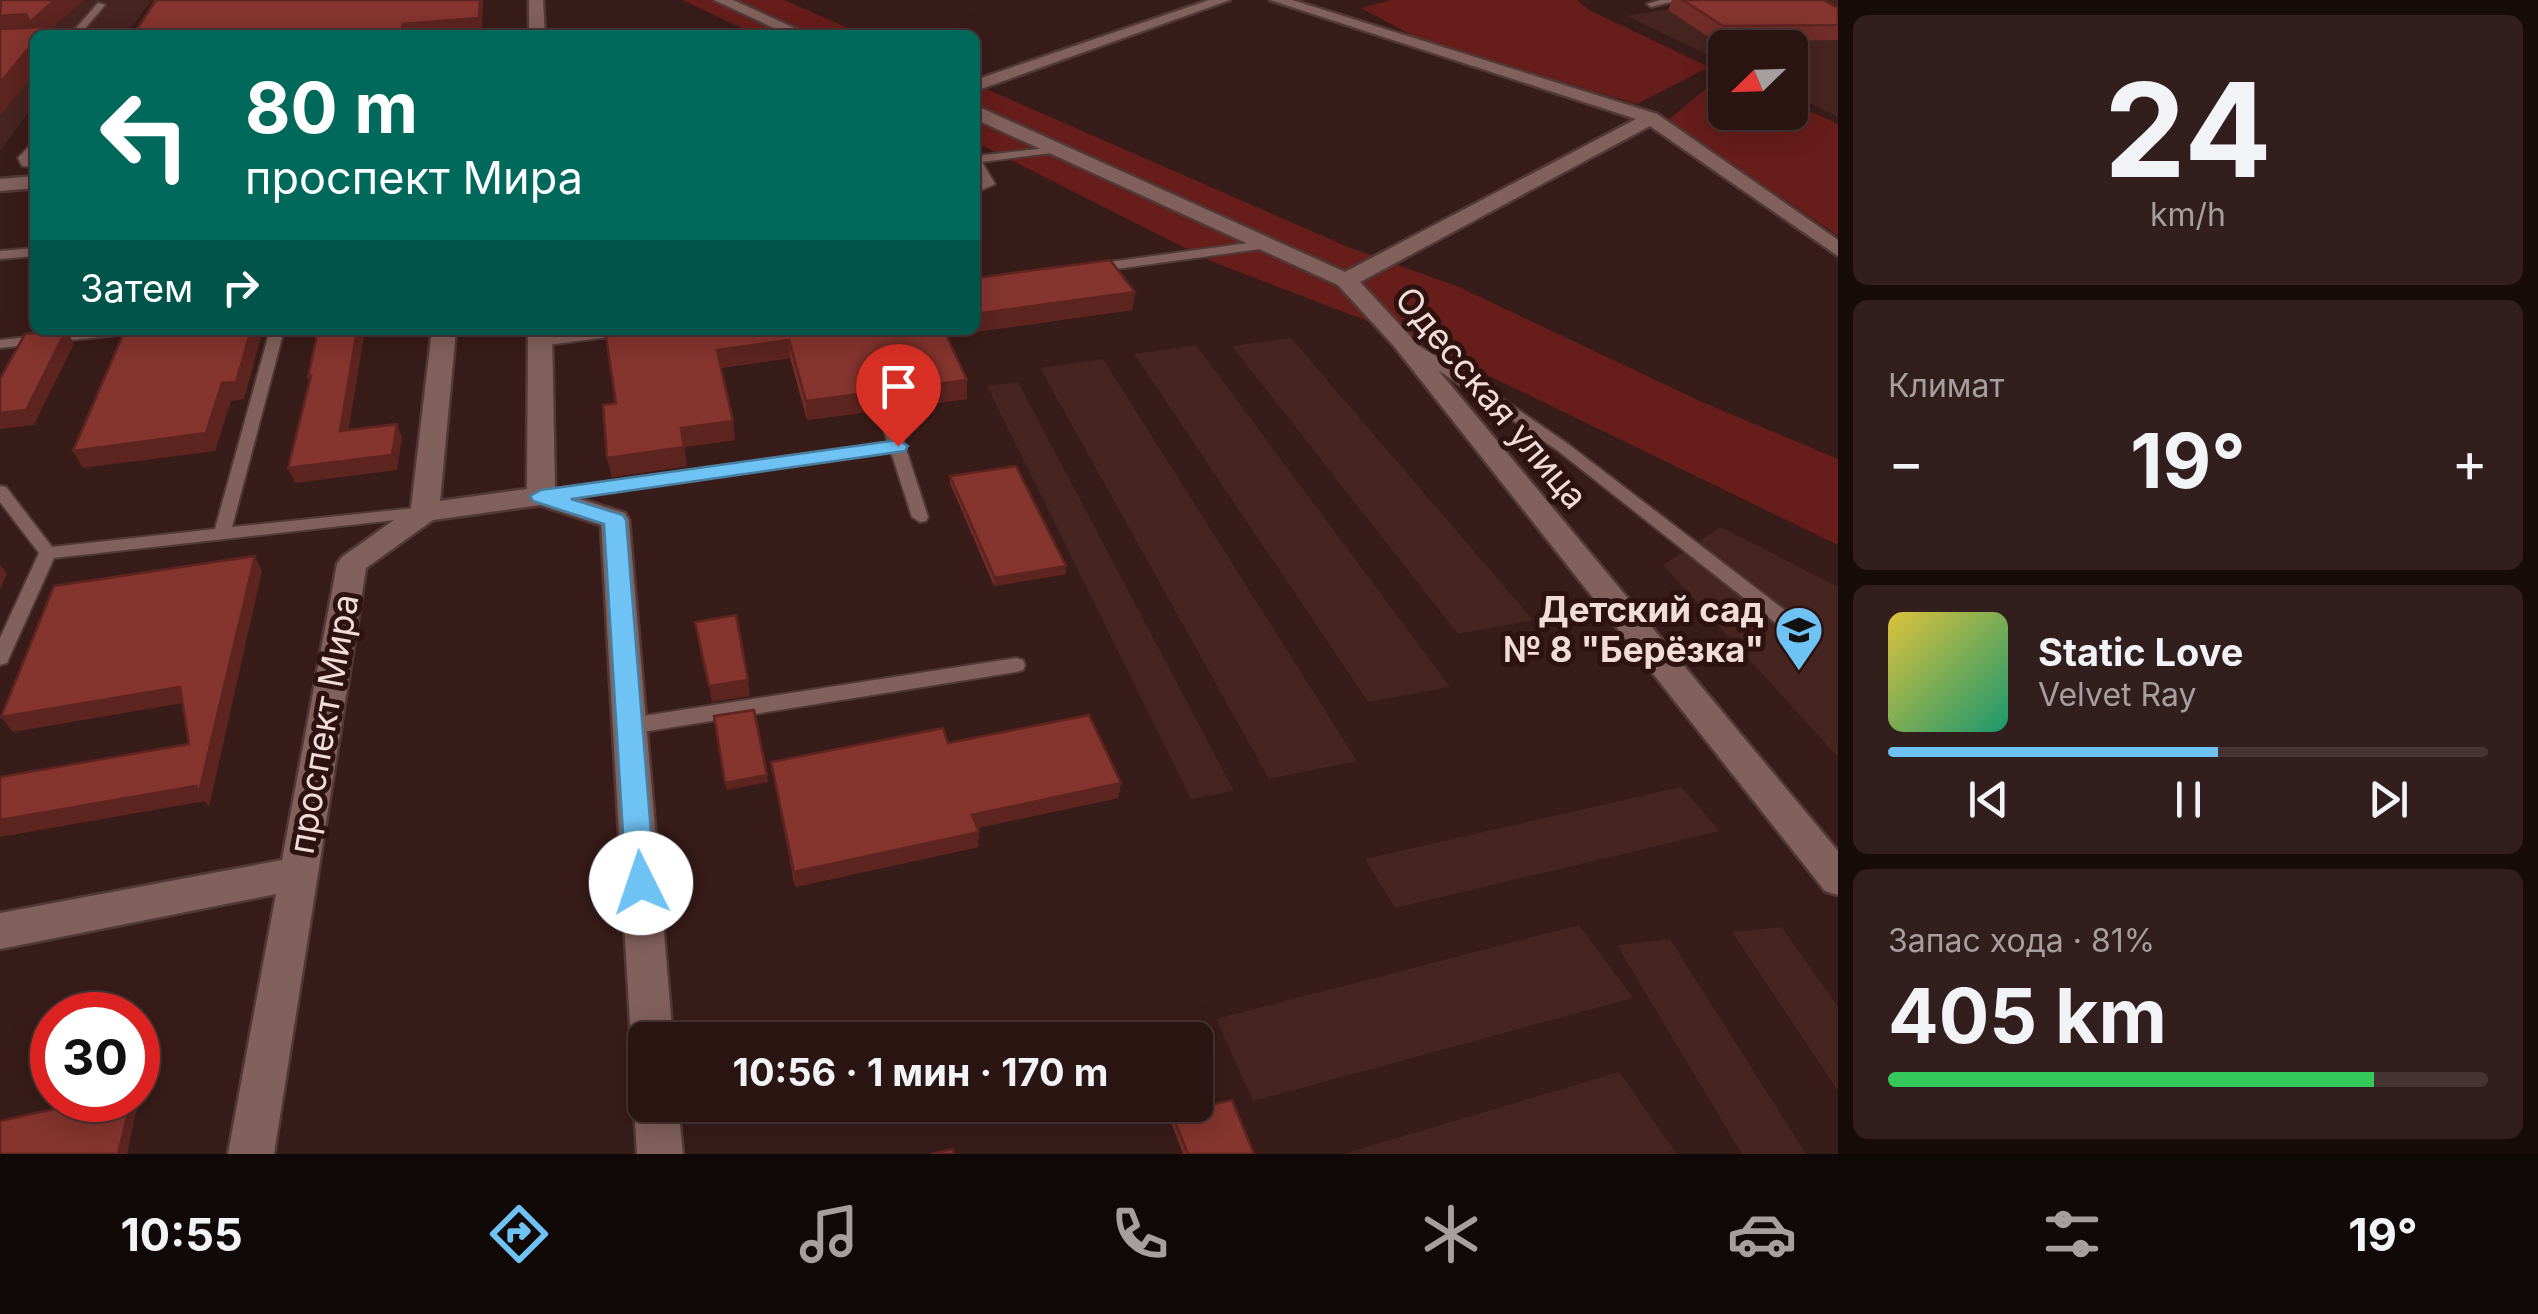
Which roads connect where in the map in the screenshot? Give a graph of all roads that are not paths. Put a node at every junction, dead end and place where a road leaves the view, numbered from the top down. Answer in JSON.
{"nodes":[{"id":1,"x":536,"y":0,"type":"edge"},
{"id":2,"x":721,"y":0,"type":"edge"},
{"id":3,"x":1222,"y":0,"type":"edge"},
{"id":4,"x":1277,"y":0,"type":"edge"},
{"id":5,"x":1676,"y":0,"type":"edge"},
{"id":6,"x":1651,"y":4,"type":"dead end"},
{"id":7,"x":100,"y":5,"type":"dead end"},
{"id":8,"x":80,"y":30,"type":"edge"},
{"id":9,"x":536,"y":30,"type":"edge"},
{"id":10,"x":790,"y":30,"type":"edge"},
{"id":11,"x":980,"y":84,"type":"edge"},
{"id":12,"x":980,"y":114,"type":"edge"},
{"id":13,"x":1651,"y":118,"type":"junction"},
{"id":14,"x":1055,"y":150,"type":"junction"},
{"id":15,"x":980,"y":158,"type":"edge"},
{"id":16,"x":980,"y":167,"type":"edge"},
{"id":17,"x":30,"y":183,"type":"edge"},
{"id":18,"x":0,"y":186,"type":"edge"},
{"id":19,"x":980,"y":188,"type":"edge"},
{"id":20,"x":1263,"y":245,"type":"junction"},
{"id":21,"x":1838,"y":250,"type":"edge"},
{"id":22,"x":30,"y":252,"type":"edge"},
{"id":23,"x":0,"y":255,"type":"edge"},
{"id":24,"x":1071,"y":271,"type":"edge"},
{"id":25,"x":1346,"y":280,"type":"junction"},
{"id":26,"x":81,"y":335,"type":"edge"},
{"id":27,"x":275,"y":335,"type":"edge"},
{"id":28,"x":444,"y":335,"type":"edge"},
{"id":29,"x":540,"y":336,"type":"edge"},
{"id":30,"x":1401,"y":340,"type":"junction"},
{"id":31,"x":0,"y":344,"type":"edge"},
{"id":32,"x":889,"y":421,"type":"dead end"},
{"id":33,"x":898,"y":446,"type":"junction"},
{"id":34,"x":0,"y":491,"type":"edge"},
{"id":35,"x":541,"y":496,"type":"junction"},
{"id":36,"x":426,"y":512,"type":"junction"},
{"id":37,"x":920,"y":517,"type":"dead end"},
{"id":38,"x":222,"y":534,"type":"junction"},
{"id":39,"x":48,"y":552,"type":"junction"},
{"id":40,"x":1809,"y":639,"type":"dead end"},
{"id":41,"x":0,"y":658,"type":"edge"},
{"id":42,"x":1016,"y":665,"type":"dead end"},
{"id":43,"x":630,"y":726,"type":"junction"},
{"id":44,"x":297,"y":874,"type":"junction"},
{"id":45,"x":1838,"y":878,"type":"edge"},
{"id":46,"x":0,"y":932,"type":"edge"},
{"id":47,"x":651,"y":1022,"type":"edge"},
{"id":48,"x":657,"y":1122,"type":"edge"},
{"id":49,"x":251,"y":1154,"type":"edge"},
{"id":50,"x":660,"y":1154,"type":"edge"}],
"edges":[{"from":1,"to":9,"type":"street"},
{"from":2,"to":10,"type":"street"},
{"from":3,"to":11,"type":"street"},
{"from":4,"to":13,"type":"street"},
{"from":5,"to":6,"type":"lane"},
{"from":7,"to":8,"type":"lane"},
{"from":12,"to":14,"type":"street","name":"Одесская улица"},
{"from":13,"to":21,"type":"street"},
{"from":13,"to":25,"type":"street"},
{"from":14,"to":15,"type":"lane"},
{"from":14,"to":20,"type":"street","name":"Одесская улица"},
{"from":16,"to":19,"type":"lane"},
{"from":17,"to":18,"type":"street"},
{"from":20,"to":24,"type":"lane"},
{"from":20,"to":25,"type":"street","name":"Одесская улица"},
{"from":22,"to":23,"type":"lane"},
{"from":25,"to":30,"type":"street","name":"Одесская улица"},
{"from":26,"to":31,"type":"lane"},
{"from":27,"to":38,"type":"lane"},
{"from":28,"to":36,"type":"street"},
{"from":29,"to":35,"type":"street"},
{"from":30,"to":40,"type":"lane"},
{"from":30,"to":45,"type":"street","name":"Одесская улица"},
{"from":32,"to":33,"type":"lane"},
{"from":33,"to":35,"type":"lane"},
{"from":33,"to":37,"type":"lane"},
{"from":34,"to":39,"type":"lane"},
{"from":35,"to":36,"type":"street"},
{"from":35,"to":43,"type":"street"},
{"from":36,"to":38,"type":"lane"},
{"from":36,"to":44,"type":"street","name":"проспект Мира"},
{"from":38,"to":39,"type":"lane"},
{"from":39,"to":41,"type":"lane"},
{"from":42,"to":43,"type":"lane"},
{"from":43,"to":47,"type":"street"},
{"from":44,"to":46,"type":"street"},
{"from":44,"to":49,"type":"street","name":"проспект Мира"},
{"from":48,"to":50,"type":"street"}]}
